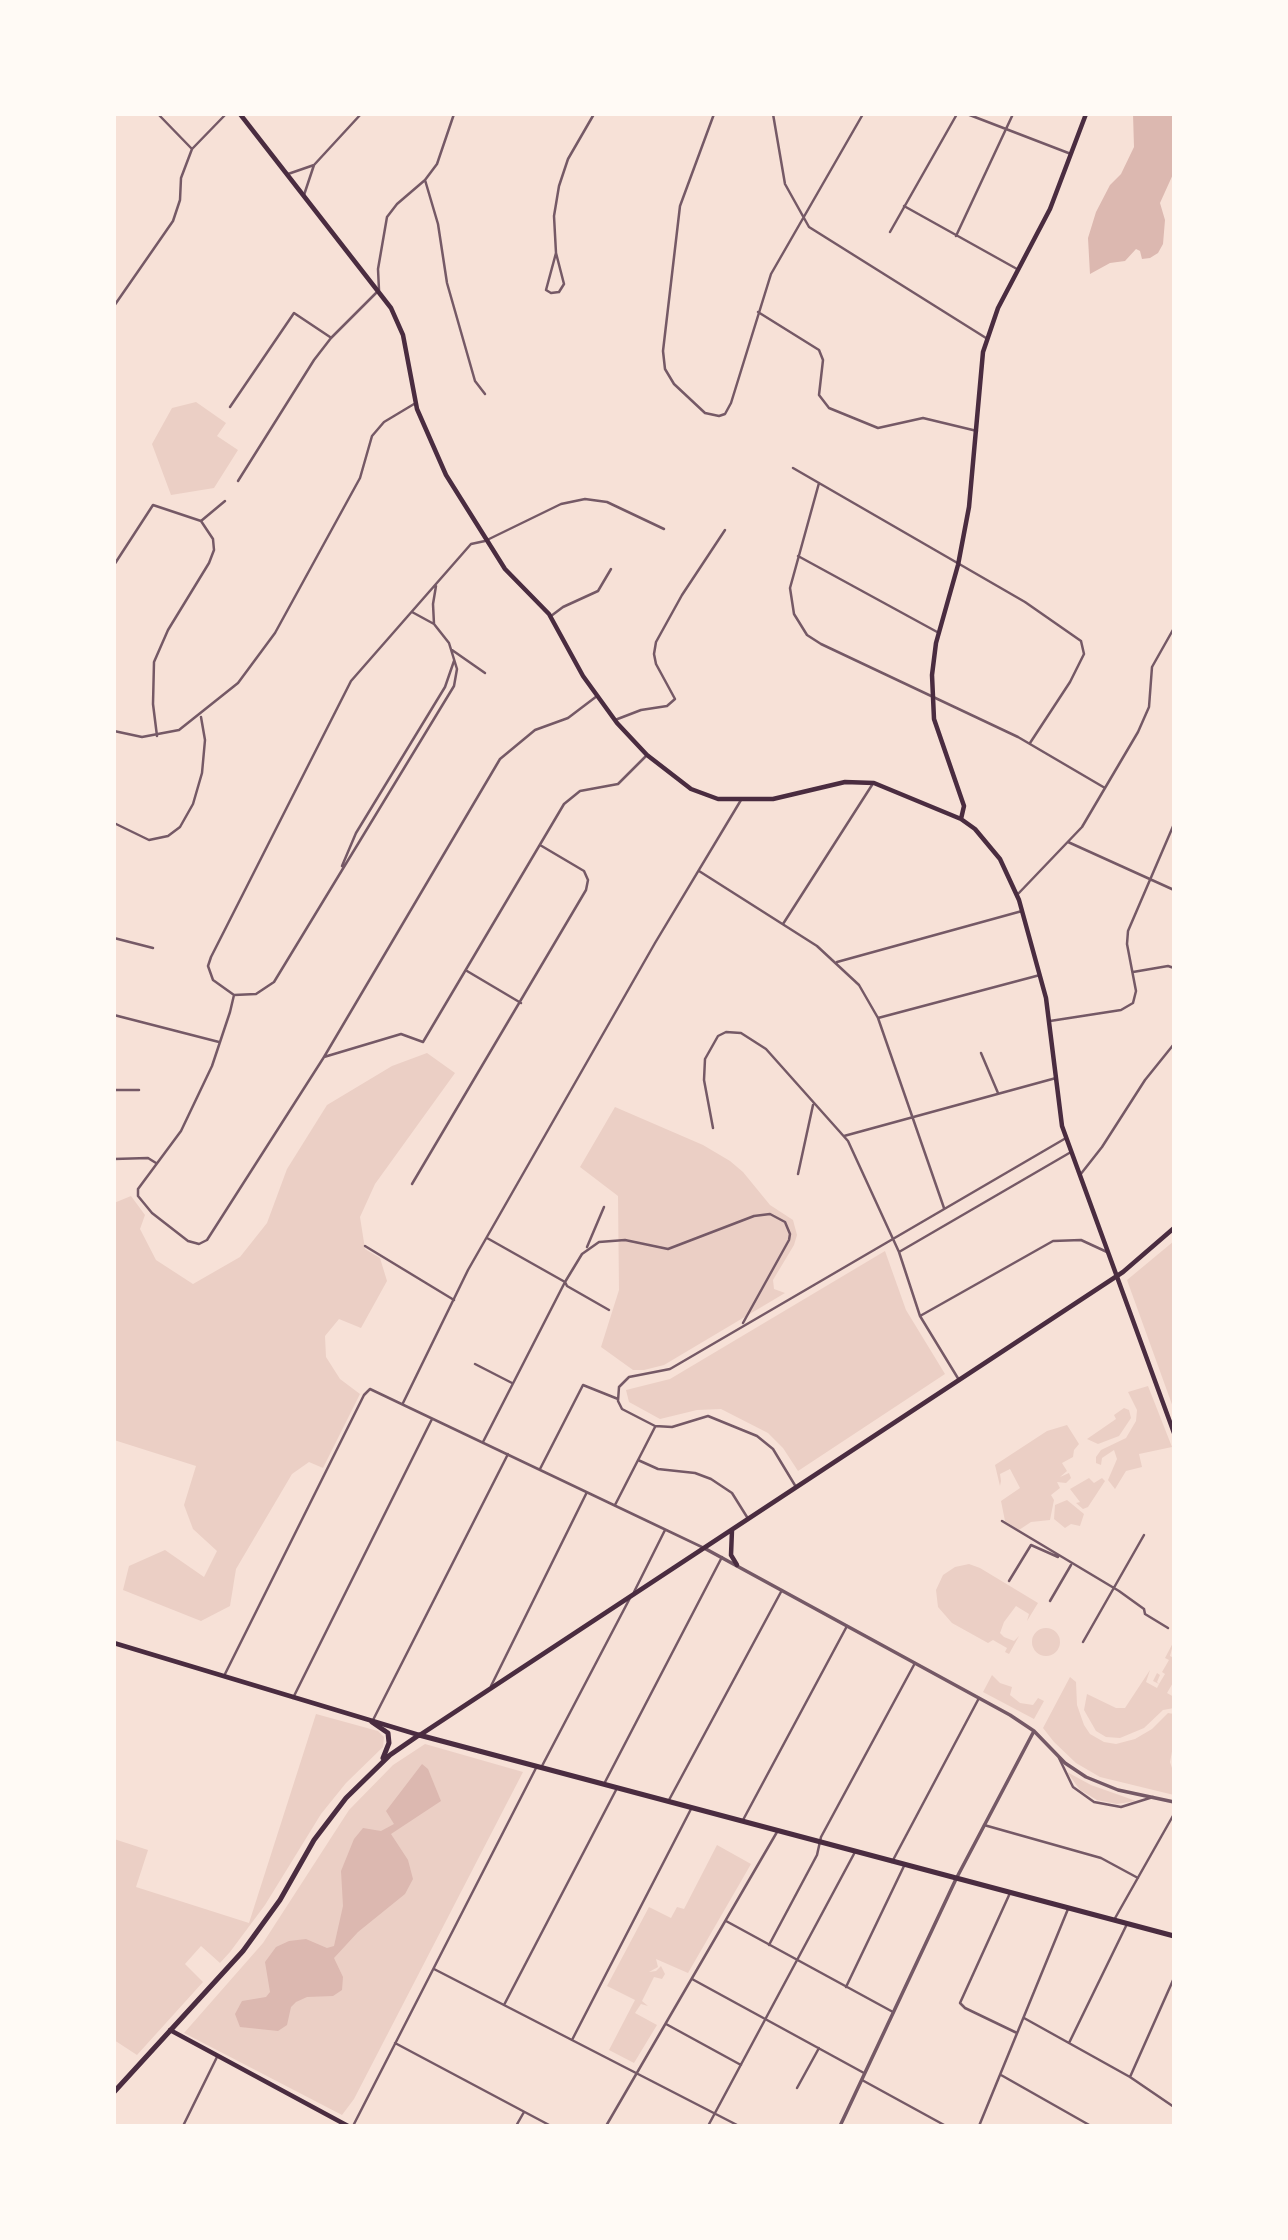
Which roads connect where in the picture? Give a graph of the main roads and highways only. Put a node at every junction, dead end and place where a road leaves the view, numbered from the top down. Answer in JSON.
{"nodes":[{"id":1,"x":240,"y":114,"type":"edge"},
{"id":2,"x":1086,"y":114,"type":"edge"},
{"id":3,"x":961,"y":819,"type":"junction"},
{"id":4,"x":1174,"y":1228,"type":"edge"},
{"id":5,"x":1117,"y":1276,"type":"junction"},
{"id":6,"x":1174,"y":1433,"type":"edge"},
{"id":7,"x":732,"y":1528,"type":"junction"},
{"id":8,"x":737,"y":1565,"type":"road end"},
{"id":9,"x":114,"y":1643,"type":"edge"},
{"id":10,"x":372,"y":1721,"type":"junction"},
{"id":11,"x":419,"y":1735,"type":"junction"},
{"id":12,"x":382,"y":1762,"type":"junction"},
{"id":13,"x":1174,"y":1936,"type":"edge"},
{"id":14,"x":170,"y":2030,"type":"junction"},
{"id":15,"x":114,"y":2092,"type":"edge"},
{"id":16,"x":348,"y":2126,"type":"edge"}],
"edges":[{"from":1,"to":3,"type":"main road"},
{"from":2,"to":3,"type":"main road"},
{"from":3,"to":5,"type":"main road"},
{"from":4,"to":5,"type":"main road"},
{"from":5,"to":6,"type":"main road"},
{"from":5,"to":7,"type":"main road"},
{"from":7,"to":8,"type":"main road"},
{"from":7,"to":11,"type":"main road"},
{"from":9,"to":10,"type":"main road"},
{"from":10,"to":11,"type":"main road"},
{"from":10,"to":12,"type":"highway"},
{"from":11,"to":12,"type":"highway"},
{"from":11,"to":13,"type":"highway"},
{"from":12,"to":14,"type":"highway"},
{"from":14,"to":15,"type":"highway"},
{"from":14,"to":16,"type":"main road"}]}
